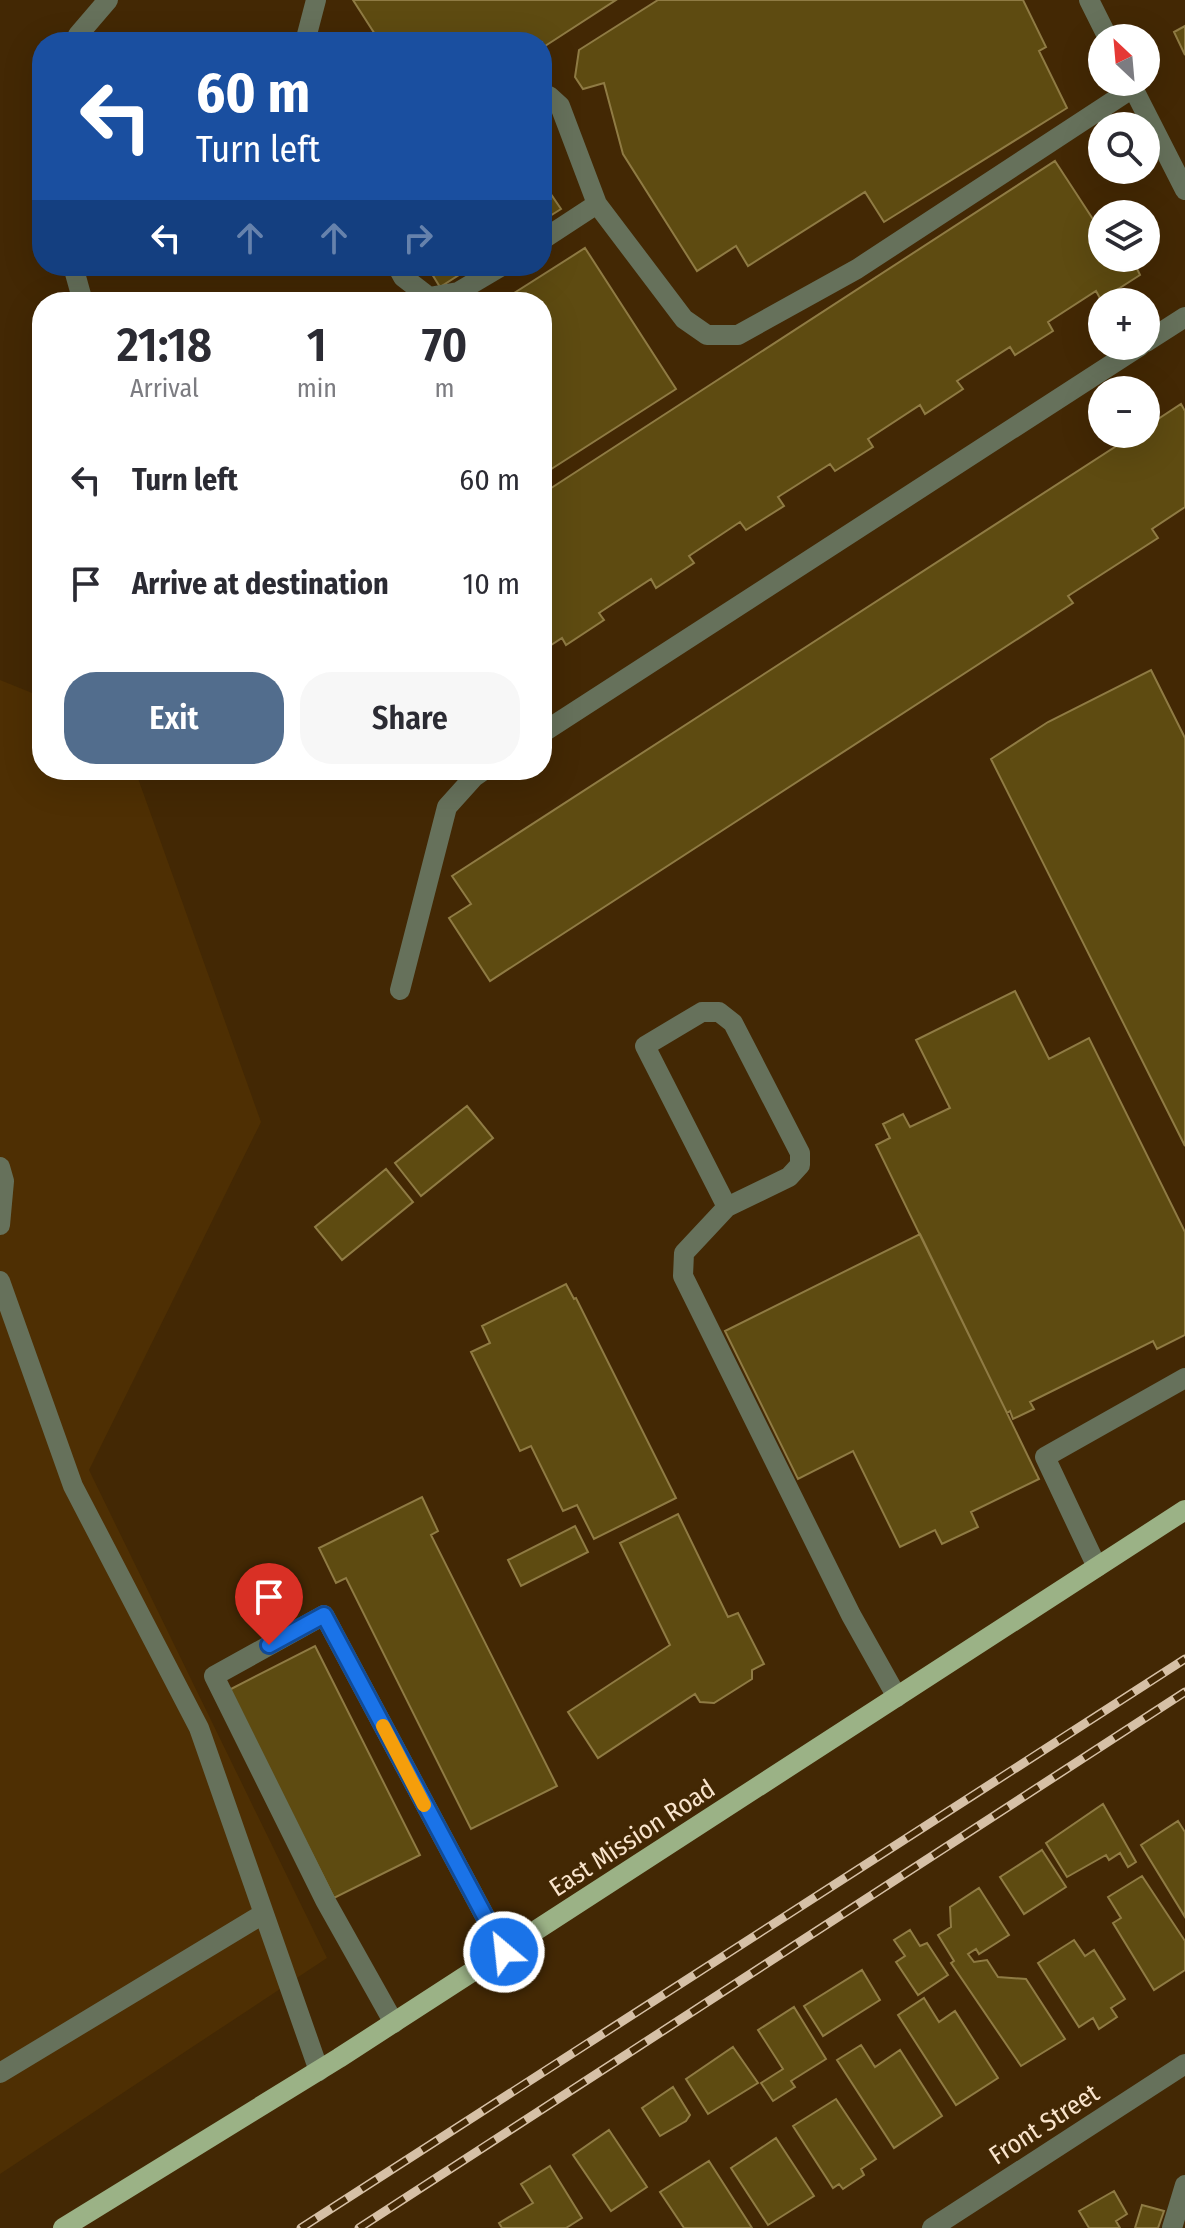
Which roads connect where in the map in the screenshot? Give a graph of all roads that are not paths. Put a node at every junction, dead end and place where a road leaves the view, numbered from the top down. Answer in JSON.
{"nodes":[{"id":1,"x":108,"y":0,"type":"edge"},
{"id":2,"x":316,"y":0,"type":"edge"},
{"id":3,"x":1089,"y":0,"type":"edge"},
{"id":4,"x":1101,"y":24,"type":"edge"},
{"id":5,"x":81,"y":32,"type":"edge"},
{"id":6,"x":308,"y":32,"type":"edge"},
{"id":7,"x":1116,"y":96,"type":"edge"},
{"id":8,"x":1138,"y":96,"type":"edge"},
{"id":9,"x":552,"y":99,"type":"edge"},
{"id":10,"x":1185,"y":190,"type":"edge"},
{"id":11,"x":597,"y":204,"type":"junction"},
{"id":12,"x":552,"y":233,"type":"edge"},
{"id":13,"x":402,"y":276,"type":"edge"},
{"id":14,"x":485,"y":276,"type":"edge"},
{"id":15,"x":422,"y":292,"type":"edge"},
{"id":16,"x":458,"y":292,"type":"edge"},
{"id":17,"x":1185,"y":317,"type":"edge"},
{"id":18,"x":1160,"y":333,"type":"edge"},
{"id":19,"x":1118,"y":360,"type":"edge"},
{"id":20,"x":552,"y":727,"type":"edge"},
{"id":21,"x":471,"y":780,"type":"edge"},
{"id":22,"x":400,"y":990,"type":"dead end"},
{"id":23,"x":0,"y":1167,"type":"edge"},
{"id":24,"x":727,"y":1207,"type":"junction"},
{"id":25,"x":0,"y":1225,"type":"edge"},
{"id":26,"x":0,"y":1281,"type":"edge"},
{"id":27,"x":1185,"y":1378,"type":"edge"},
{"id":28,"x":1185,"y":1510,"type":"edge"},
{"id":29,"x":1097,"y":1567,"type":"junction"},
{"id":30,"x":897,"y":1697,"type":"junction"},
{"id":31,"x":263,"y":1914,"type":"junction"},
{"id":32,"x":504,"y":1952,"type":"junction"},
{"id":33,"x":394,"y":2023,"type":"junction"},
{"id":34,"x":1185,"y":2064,"type":"edge"},
{"id":35,"x":319,"y":2071,"type":"junction"},
{"id":36,"x":0,"y":2073,"type":"edge"},
{"id":37,"x":1185,"y":2185,"type":"edge"},
{"id":38,"x":63,"y":2228,"type":"edge"},
{"id":39,"x":932,"y":2228,"type":"edge"},
{"id":40,"x":1172,"y":2228,"type":"edge"}],
"edges":[{"from":1,"to":5,"type":"street"},
{"from":2,"to":6,"type":"street"},
{"from":3,"to":4,"type":"street"},
{"from":7,"to":11,"type":"street"},
{"from":8,"to":10,"type":"street"},
{"from":9,"to":11,"type":"street"},
{"from":11,"to":12,"type":"street"},
{"from":13,"to":15,"type":"street"},
{"from":14,"to":16,"type":"street"},
{"from":17,"to":18,"type":"street"},
{"from":19,"to":20,"type":"street"},
{"from":21,"to":22,"type":"street"},
{"from":23,"to":25,"type":"street"},
{"from":24,"to":24,"type":"street"},
{"from":24,"to":30,"type":"street"},
{"from":26,"to":31,"type":"street"},
{"from":27,"to":29,"type":"street"},
{"from":28,"to":29,"type":"main road","name":"East Mission Road"},
{"from":29,"to":30,"type":"main road","name":"East Mission Road"},
{"from":30,"to":32,"type":"main road","name":"East Mission Road"},
{"from":31,"to":35,"type":"street"},
{"from":31,"to":36,"type":"street"},
{"from":32,"to":33,"type":"main road","name":"East Mission Road"},
{"from":32,"to":33,"type":"street"},
{"from":33,"to":35,"type":"main road","name":"East Mission Road"},
{"from":34,"to":39,"type":"street","name":"Front Street"},
{"from":35,"to":38,"type":"main road","name":"East Mission Road"},
{"from":37,"to":40,"type":"street"}]}
